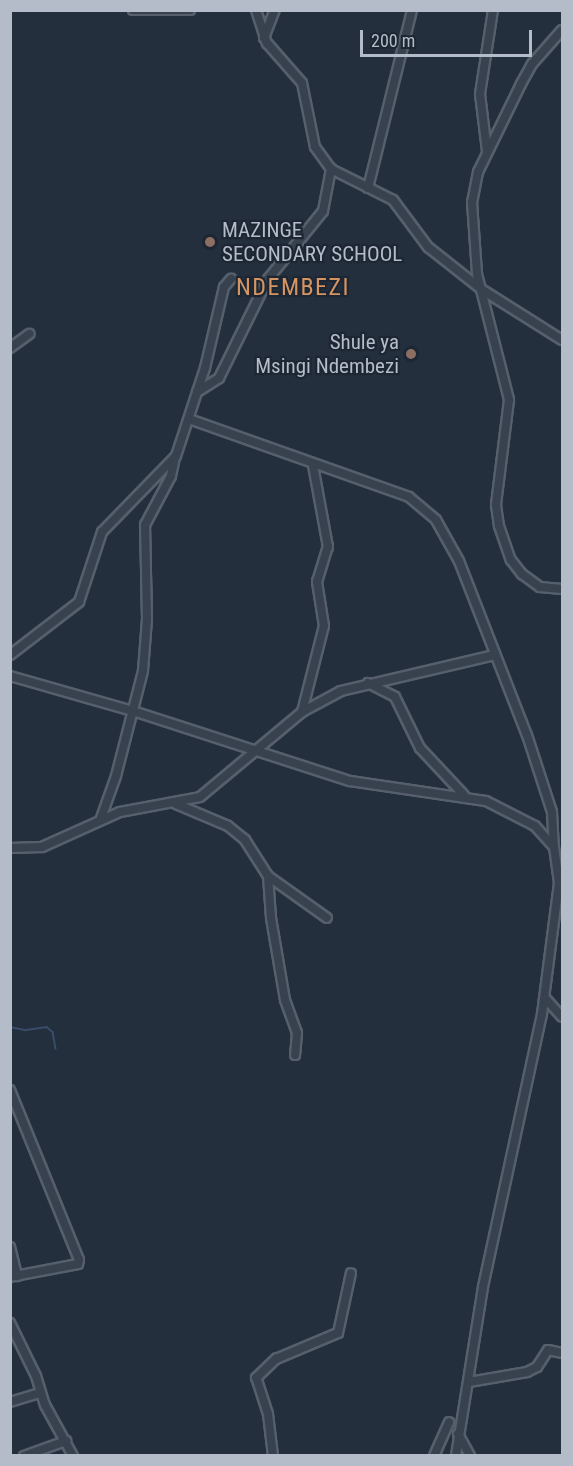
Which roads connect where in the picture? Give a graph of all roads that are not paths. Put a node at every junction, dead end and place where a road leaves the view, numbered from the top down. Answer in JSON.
{"nodes":[{"id":1,"x":134,"y":10,"type":"edge"},
{"id":2,"x":190,"y":10,"type":"edge"},
{"id":3,"x":256,"y":10,"type":"edge"},
{"id":4,"x":275,"y":10,"type":"edge"},
{"id":5,"x":412,"y":10,"type":"edge"},
{"id":6,"x":493,"y":10,"type":"edge"},
{"id":7,"x":562,"y":30,"type":"edge"},
{"id":8,"x":264,"y":38,"type":"junction"},
{"id":9,"x":487,"y":151,"type":"junction"},
{"id":10,"x":331,"y":169,"type":"junction"},
{"id":11,"x":368,"y":188,"type":"junction"},
{"id":12,"x":231,"y":279,"type":"dead end"},
{"id":13,"x":481,"y":289,"type":"junction"},
{"id":14,"x":29,"y":334,"type":"dead end"},
{"id":15,"x":562,"y":340,"type":"edge"},
{"id":16,"x":10,"y":348,"type":"edge"},
{"id":17,"x":197,"y":392,"type":"junction"},
{"id":18,"x":189,"y":419,"type":"junction"},
{"id":19,"x":176,"y":456,"type":"junction"},
{"id":20,"x":313,"y":465,"type":"junction"},
{"id":21,"x":562,"y":589,"type":"edge"},
{"id":22,"x":10,"y":655,"type":"edge"},
{"id":23,"x":494,"y":655,"type":"junction"},
{"id":24,"x":10,"y":676,"type":"edge"},
{"id":25,"x":368,"y":683,"type":"junction"},
{"id":26,"x":133,"y":711,"type":"junction"},
{"id":27,"x":303,"y":712,"type":"junction"},
{"id":28,"x":257,"y":750,"type":"junction"},
{"id":29,"x":464,"y":795,"type":"junction"},
{"id":30,"x":176,"y":804,"type":"junction"},
{"id":31,"x":552,"y":812,"type":"junction"},
{"id":32,"x":562,"y":816,"type":"edge"},
{"id":33,"x":101,"y":818,"type":"junction"},
{"id":34,"x":554,"y":847,"type":"junction"},
{"id":35,"x":10,"y":848,"type":"edge"},
{"id":36,"x":268,"y":876,"type":"junction"},
{"id":37,"x":327,"y":918,"type":"dead end"},
{"id":38,"x":545,"y":998,"type":"junction"},
{"id":39,"x":562,"y":1017,"type":"edge"},
{"id":40,"x":295,"y":1055,"type":"dead end"},
{"id":41,"x":10,"y":1090,"type":"edge"},
{"id":42,"x":10,"y":1247,"type":"edge"},
{"id":43,"x":351,"y":1273,"type":"dead end"},
{"id":44,"x":14,"y":1276,"type":"edge"},
{"id":45,"x":10,"y":1323,"type":"edge"},
{"id":46,"x":13,"y":1336,"type":"edge"},
{"id":47,"x":562,"y":1353,"type":"edge"},
{"id":48,"x":469,"y":1382,"type":"junction"},
{"id":49,"x":39,"y":1393,"type":"junction"},
{"id":50,"x":10,"y":1402,"type":"edge"},
{"id":51,"x":449,"y":1422,"type":"dead end"},
{"id":52,"x":458,"y":1433,"type":"junction"},
{"id":53,"x":66,"y":1441,"type":"junction"},
{"id":54,"x":24,"y":1455,"type":"edge"},
{"id":55,"x":73,"y":1455,"type":"edge"},
{"id":56,"x":273,"y":1455,"type":"edge"},
{"id":57,"x":434,"y":1455,"type":"edge"},
{"id":58,"x":456,"y":1455,"type":"edge"},
{"id":59,"x":470,"y":1455,"type":"edge"}],
"edges":[{"from":1,"to":2,"type":"street"},
{"from":3,"to":8,"type":"street"},
{"from":4,"to":8,"type":"street"},
{"from":5,"to":11,"type":"street"},
{"from":6,"to":9,"type":"street"},
{"from":7,"to":9,"type":"street"},
{"from":8,"to":10,"type":"street"},
{"from":9,"to":13,"type":"street"},
{"from":10,"to":11,"type":"street"},
{"from":10,"to":17,"type":"street"},
{"from":11,"to":13,"type":"street"},
{"from":12,"to":17,"type":"street"},
{"from":13,"to":15,"type":"street"},
{"from":13,"to":21,"type":"street"},
{"from":14,"to":16,"type":"street"},
{"from":17,"to":18,"type":"street"},
{"from":18,"to":19,"type":"street"},
{"from":18,"to":20,"type":"street"},
{"from":19,"to":22,"type":"street"},
{"from":19,"to":26,"type":"street"},
{"from":20,"to":23,"type":"street"},
{"from":20,"to":27,"type":"street"},
{"from":23,"to":25,"type":"street"},
{"from":23,"to":31,"type":"street"},
{"from":24,"to":26,"type":"street"},
{"from":25,"to":27,"type":"street"},
{"from":25,"to":29,"type":"street"},
{"from":26,"to":28,"type":"street"},
{"from":26,"to":33,"type":"street"},
{"from":27,"to":28,"type":"street"},
{"from":28,"to":29,"type":"street"},
{"from":28,"to":30,"type":"street"},
{"from":29,"to":34,"type":"street"},
{"from":30,"to":33,"type":"street"},
{"from":30,"to":36,"type":"street"},
{"from":31,"to":32,"type":"street"},
{"from":31,"to":34,"type":"street"},
{"from":33,"to":35,"type":"street"},
{"from":34,"to":38,"type":"street"},
{"from":36,"to":37,"type":"street"},
{"from":36,"to":40,"type":"street"},
{"from":38,"to":39,"type":"street"},
{"from":38,"to":48,"type":"street"},
{"from":41,"to":44,"type":"street"},
{"from":42,"to":44,"type":"street"},
{"from":43,"to":56,"type":"street"},
{"from":45,"to":46,"type":"street"},
{"from":46,"to":49,"type":"street"},
{"from":47,"to":48,"type":"street"},
{"from":48,"to":52,"type":"street"},
{"from":49,"to":50,"type":"street"},
{"from":49,"to":53,"type":"street"},
{"from":51,"to":57,"type":"street"},
{"from":52,"to":58,"type":"street"},
{"from":52,"to":59,"type":"street"},
{"from":53,"to":54,"type":"street"},
{"from":53,"to":55,"type":"street"}]}
